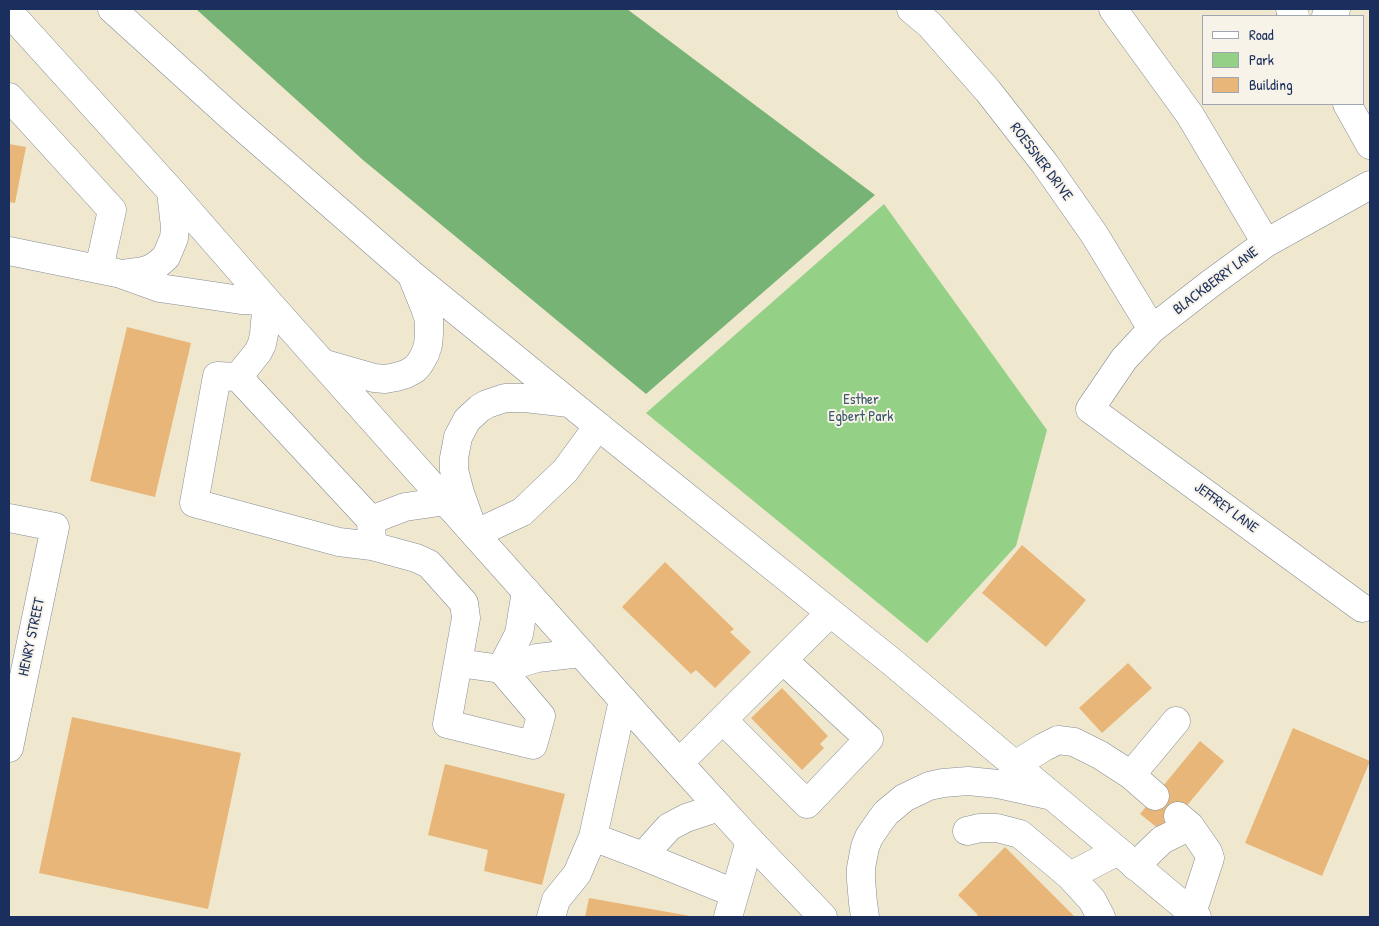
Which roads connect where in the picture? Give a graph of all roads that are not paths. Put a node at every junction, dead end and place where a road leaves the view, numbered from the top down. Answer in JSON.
{"nodes":[{"id":1,"x":112,"y":9,"type":"edge"},
{"id":2,"x":911,"y":9,"type":"edge"},
{"id":3,"x":1113,"y":9,"type":"edge"},
{"id":4,"x":9,"y":12,"type":"edge"},
{"id":5,"x":9,"y":96,"type":"edge"},
{"id":6,"x":1348,"y":105,"type":"edge"},
{"id":7,"x":1370,"y":145,"type":"edge"},
{"id":8,"x":1370,"y":185,"type":"edge"},
{"id":9,"x":171,"y":191,"type":"junction"},
{"id":10,"x":1266,"y":243,"type":"junction"},
{"id":11,"x":9,"y":251,"type":"edge"},
{"id":12,"x":110,"y":271,"type":"junction"},
{"id":13,"x":411,"y":274,"type":"junction"},
{"id":14,"x":267,"y":301,"type":"junction"},
{"id":15,"x":1152,"y":329,"type":"junction"},
{"id":16,"x":323,"y":363,"type":"junction"},
{"id":17,"x":238,"y":377,"type":"junction"},
{"id":18,"x":569,"y":403,"type":"junction"},
{"id":19,"x":1090,"y":408,"type":"joint"},
{"id":20,"x":598,"y":426,"type":"junction"},
{"id":21,"x":446,"y":501,"type":"junction"},
{"id":22,"x":9,"y":518,"type":"edge"},
{"id":23,"x":372,"y":533,"type":"junction"},
{"id":24,"x":475,"y":534,"type":"junction"},
{"id":25,"x":526,"y":591,"type":"junction"},
{"id":26,"x":1362,"y":608,"type":"dead end"},
{"id":27,"x":830,"y":613,"type":"junction"},
{"id":28,"x":581,"y":653,"type":"junction"},
{"id":29,"x":783,"y":660,"type":"junction"},
{"id":30,"x":459,"y":662,"type":"junction"},
{"id":31,"x":501,"y":669,"type":"junction"},
{"id":32,"x":623,"y":700,"type":"junction"},
{"id":33,"x":723,"y":720,"type":"junction"},
{"id":34,"x":1176,"y":721,"type":"dead end"},
{"id":35,"x":9,"y":748,"type":"edge"},
{"id":36,"x":679,"y":763,"type":"junction"},
{"id":37,"x":1016,"y":765,"type":"junction"},
{"id":38,"x":1130,"y":775,"type":"junction"},
{"id":39,"x":1052,"y":795,"type":"junction"},
{"id":40,"x":1155,"y":796,"type":"dead end"},
{"id":41,"x":719,"y":807,"type":"junction"},
{"id":42,"x":967,"y":831,"type":"dead end"},
{"id":43,"x":593,"y":837,"type":"junction"},
{"id":44,"x":750,"y":841,"type":"junction"},
{"id":45,"x":643,"y":856,"type":"junction"},
{"id":46,"x":1127,"y":858,"type":"junction"},
{"id":47,"x":1070,"y":876,"type":"junction"},
{"id":48,"x":731,"y":905,"type":"edge"},
{"id":49,"x":1194,"y":915,"type":"edge"},
{"id":50,"x":551,"y":917,"type":"edge"},
{"id":51,"x":823,"y":917,"type":"edge"},
{"id":52,"x":865,"y":917,"type":"edge"},
{"id":53,"x":1101,"y":917,"type":"edge"}],
"edges":[{"from":1,"to":13,"type":"main road"},
{"from":2,"to":15,"type":"main road","name":"ROESSNER DRIVE"},
{"from":3,"to":10,"type":"main road"},
{"from":4,"to":9,"type":"main road"},
{"from":5,"to":12,"type":"main road"},
{"from":6,"to":7,"type":"main road"},
{"from":8,"to":10,"type":"main road","name":"BLACKBERRY LANE"},
{"from":9,"to":12,"type":"main road"},
{"from":9,"to":14,"type":"main road"},
{"from":10,"to":15,"type":"main road","name":"BLACKBERRY LANE"},
{"from":11,"to":12,"type":"main road"},
{"from":12,"to":14,"type":"main road"},
{"from":13,"to":16,"type":"main road"},
{"from":13,"to":18,"type":"main road"},
{"from":14,"to":16,"type":"main road"},
{"from":14,"to":17,"type":"main road"},
{"from":15,"to":19,"type":"main road","name":"BLACKBERRY LANE"},
{"from":16,"to":21,"type":"main road"},
{"from":17,"to":23,"type":"main road"},
{"from":17,"to":23,"type":"main road"},
{"from":18,"to":20,"type":"main road"},
{"from":18,"to":24,"type":"main road"},
{"from":19,"to":26,"type":"main road","name":"JEFFREY LANE"},
{"from":20,"to":24,"type":"main road"},
{"from":20,"to":27,"type":"main road"},
{"from":21,"to":23,"type":"main road"},
{"from":21,"to":24,"type":"main road"},
{"from":22,"to":35,"type":"main road","name":"HENRY STREET"},
{"from":23,"to":30,"type":"main road"},
{"from":24,"to":25,"type":"main road"},
{"from":25,"to":28,"type":"main road"},
{"from":25,"to":31,"type":"main road"},
{"from":27,"to":29,"type":"main road"},
{"from":27,"to":37,"type":"main road"},
{"from":28,"to":31,"type":"main road"},
{"from":28,"to":32,"type":"main road"},
{"from":29,"to":33,"type":"main road"},
{"from":29,"to":33,"type":"main road"},
{"from":30,"to":31,"type":"main road"},
{"from":30,"to":31,"type":"main road"},
{"from":32,"to":36,"type":"main road"},
{"from":32,"to":43,"type":"main road"},
{"from":33,"to":36,"type":"main road"},
{"from":34,"to":38,"type":"main road"},
{"from":36,"to":41,"type":"main road"},
{"from":37,"to":38,"type":"main road"},
{"from":37,"to":39,"type":"main road"},
{"from":38,"to":40,"type":"main road"},
{"from":39,"to":46,"type":"main road"},
{"from":39,"to":52,"type":"main road"},
{"from":41,"to":44,"type":"main road"},
{"from":41,"to":45,"type":"main road"},
{"from":42,"to":47,"type":"main road"},
{"from":43,"to":45,"type":"main road"},
{"from":43,"to":50,"type":"main road"},
{"from":44,"to":48,"type":"main road"},
{"from":44,"to":51,"type":"main road"},
{"from":45,"to":48,"type":"main road"},
{"from":46,"to":47,"type":"main road"},
{"from":46,"to":49,"type":"main road"},
{"from":46,"to":49,"type":"main road"},
{"from":47,"to":53,"type":"main road"}]}
